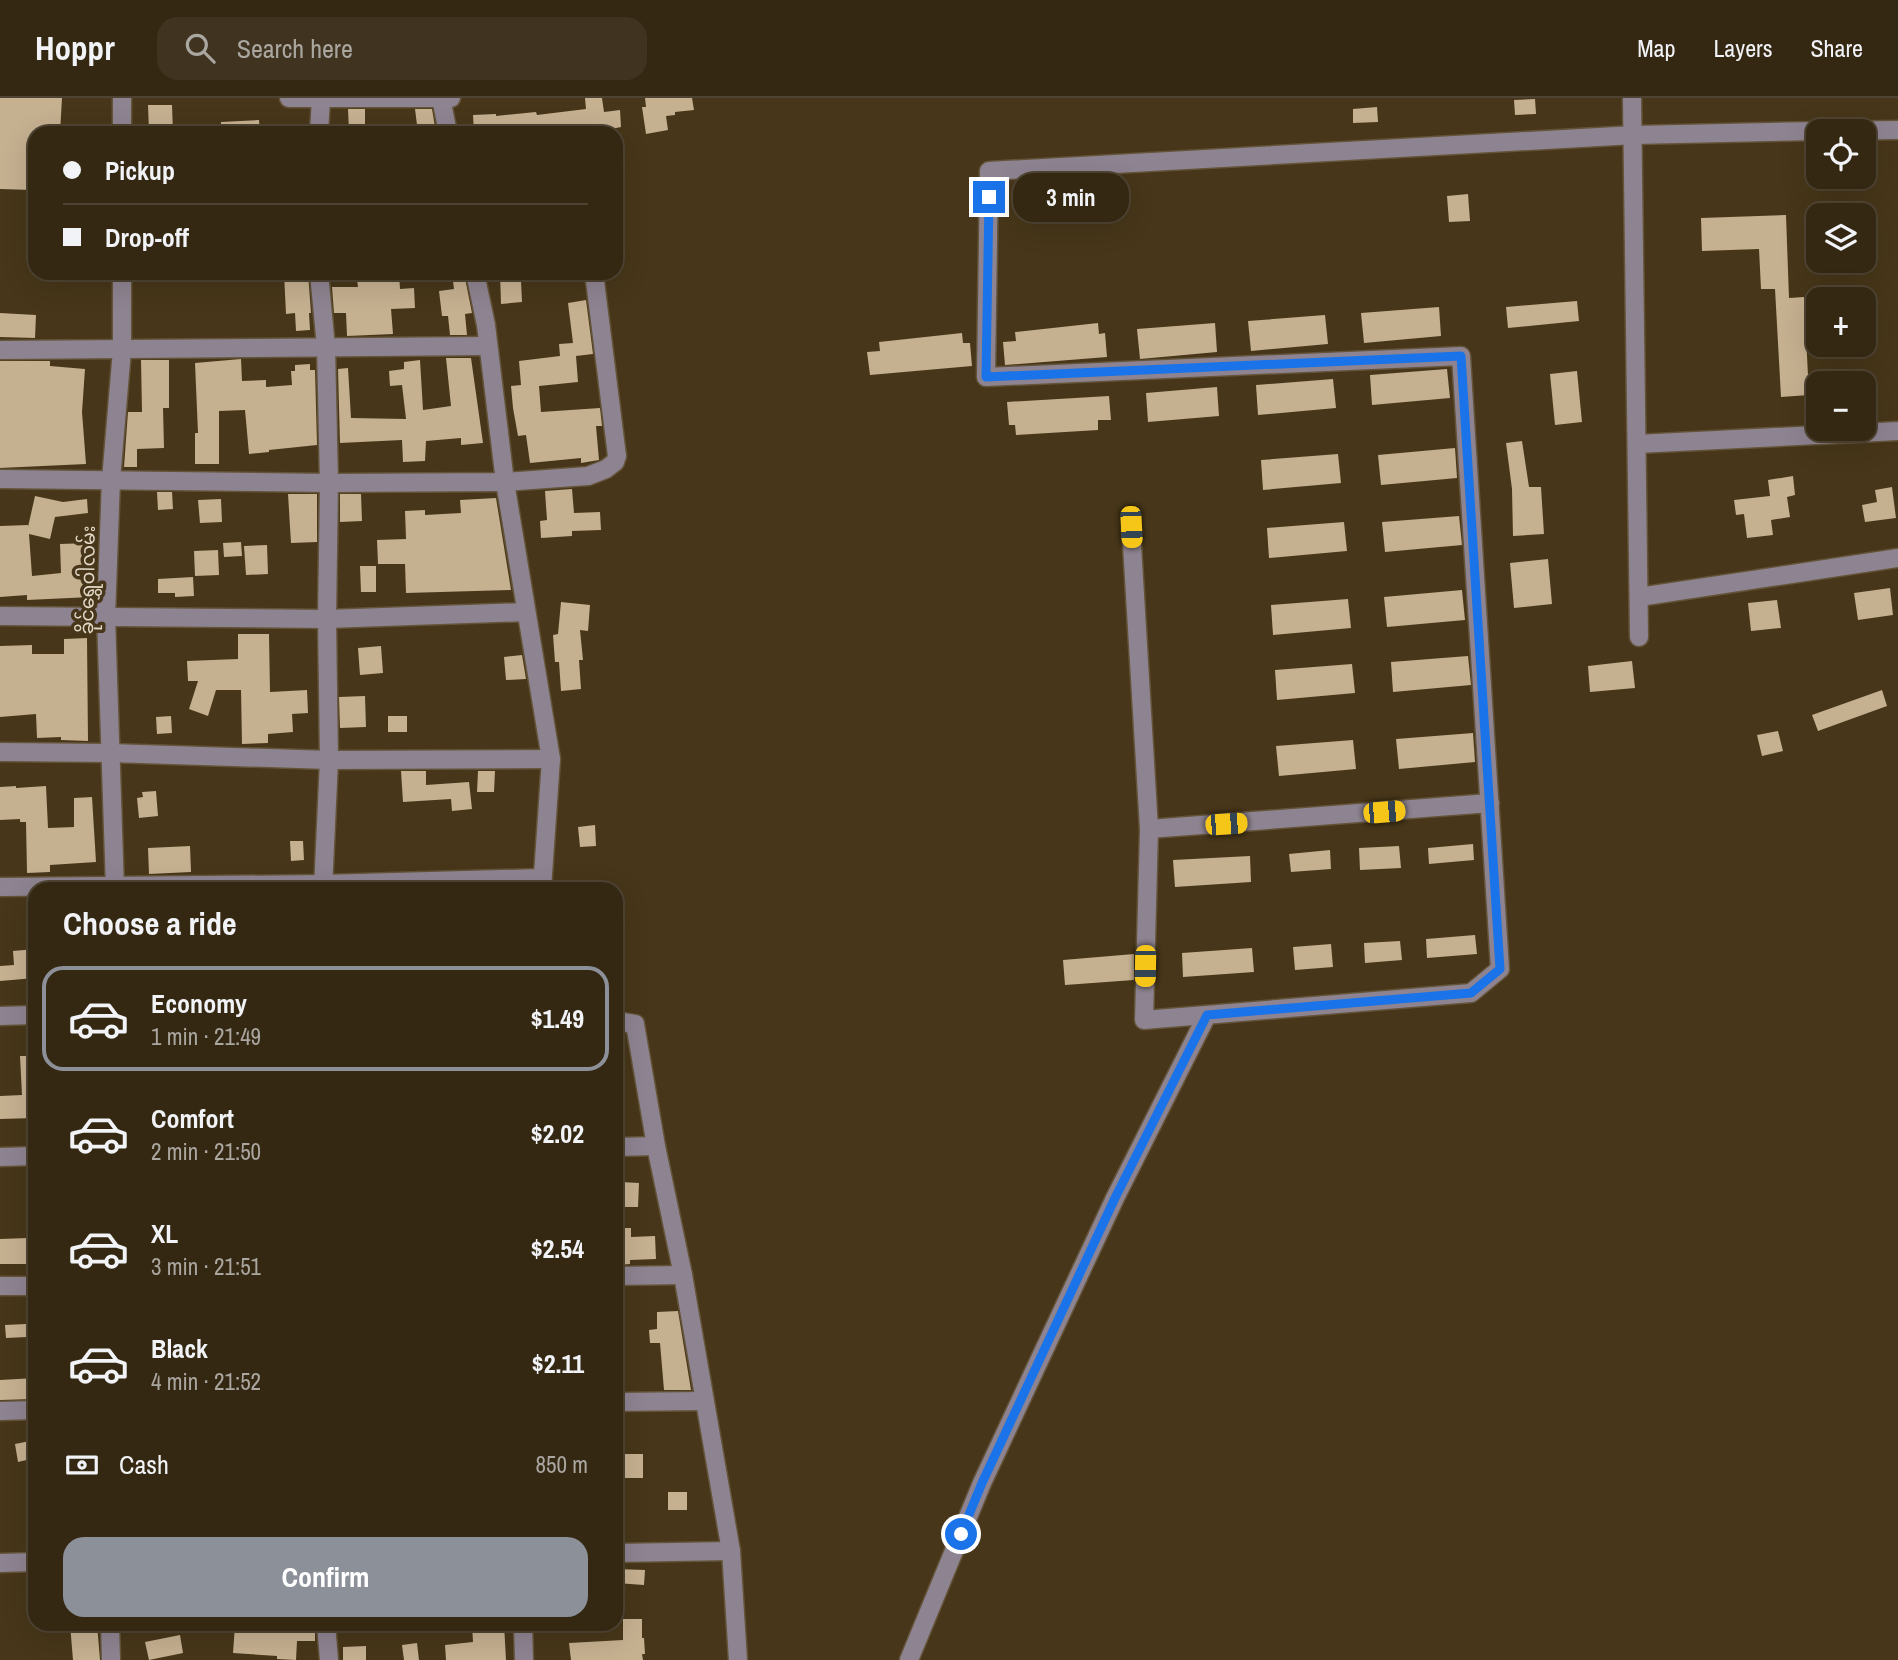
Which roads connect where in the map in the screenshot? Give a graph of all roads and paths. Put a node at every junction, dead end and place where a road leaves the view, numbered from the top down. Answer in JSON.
{"nodes":[{"id":1,"x":122,"y":98,"type":"edge"},
{"id":2,"x":289,"y":98,"type":"edge"},
{"id":3,"x":441,"y":98,"type":"edge"},
{"id":4,"x":451,"y":98,"type":"edge"},
{"id":5,"x":1632,"y":98,"type":"edge"},
{"id":6,"x":321,"y":99,"type":"edge"},
{"id":7,"x":122,"y":126,"type":"edge"},
{"id":8,"x":319,"y":126,"type":"edge"},
{"id":9,"x":447,"y":126,"type":"edge"},
{"id":10,"x":1876,"y":130,"type":"edge"},
{"id":11,"x":1898,"y":130,"type":"edge"},
{"id":12,"x":1806,"y":131,"type":"edge"},
{"id":13,"x":1634,"y":135,"type":"junction"},
{"id":14,"x":122,"y":280,"type":"edge"},
{"id":15,"x":320,"y":280,"type":"edge"},
{"id":16,"x":476,"y":280,"type":"edge"},
{"id":17,"x":595,"y":280,"type":"edge"},
{"id":18,"x":488,"y":346,"type":"junction"},
{"id":19,"x":326,"y":347,"type":"junction"},
{"id":20,"x":0,"y":350,"type":"edge"},
{"id":21,"x":122,"y":350,"type":"junction"},
{"id":22,"x":1898,"y":431,"type":"edge"},
{"id":23,"x":1637,"y":444,"type":"junction"},
{"id":24,"x":0,"y":479,"type":"edge"},
{"id":25,"x":111,"y":480,"type":"junction"},
{"id":26,"x":505,"y":482,"type":"junction"},
{"id":27,"x":329,"y":483,"type":"junction"},
{"id":28,"x":1131,"y":527,"type":"dead end"},
{"id":29,"x":1898,"y":558,"type":"edge"},
{"id":30,"x":1639,"y":597,"type":"junction"},
{"id":31,"x":526,"y":612,"type":"junction"},
{"id":32,"x":0,"y":617,"type":"edge"},
{"id":33,"x":106,"y":617,"type":"junction"},
{"id":34,"x":327,"y":619,"type":"junction"},
{"id":35,"x":1639,"y":637,"type":"dead end"},
{"id":36,"x":0,"y":752,"type":"edge"},
{"id":37,"x":110,"y":753,"type":"junction"},
{"id":38,"x":551,"y":758,"type":"junction"},
{"id":39,"x":329,"y":760,"type":"junction"},
{"id":40,"x":1490,"y":803,"type":"junction"},
{"id":41,"x":1149,"y":829,"type":"junction"},
{"id":42,"x":115,"y":882,"type":"edge"},
{"id":43,"x":323,"y":882,"type":"edge"},
{"id":44,"x":542,"y":882,"type":"edge"},
{"id":45,"x":0,"y":887,"type":"edge"},
{"id":46,"x":28,"y":887,"type":"edge"},
{"id":47,"x":28,"y":1015,"type":"edge"},
{"id":48,"x":1207,"y":1015,"type":"junction"},
{"id":49,"x":0,"y":1016,"type":"edge"},
{"id":50,"x":623,"y":1022,"type":"edge"},
{"id":51,"x":656,"y":1146,"type":"junction"},
{"id":52,"x":623,"y":1147,"type":"edge"},
{"id":53,"x":28,"y":1156,"type":"edge"},
{"id":54,"x":0,"y":1157,"type":"edge"},
{"id":55,"x":683,"y":1275,"type":"junction"},
{"id":56,"x":623,"y":1276,"type":"edge"},
{"id":57,"x":0,"y":1286,"type":"edge"},
{"id":58,"x":28,"y":1286,"type":"edge"},
{"id":59,"x":704,"y":1401,"type":"junction"},
{"id":60,"x":623,"y":1402,"type":"edge"},
{"id":61,"x":28,"y":1410,"type":"edge"},
{"id":62,"x":0,"y":1411,"type":"edge"},
{"id":63,"x":731,"y":1551,"type":"junction"},
{"id":64,"x":623,"y":1553,"type":"edge"},
{"id":65,"x":28,"y":1562,"type":"edge"},
{"id":66,"x":0,"y":1563,"type":"edge"},
{"id":67,"x":110,"y":1631,"type":"edge"},
{"id":68,"x":327,"y":1631,"type":"edge"},
{"id":69,"x":523,"y":1631,"type":"edge"},
{"id":70,"x":111,"y":1660,"type":"edge"},
{"id":71,"x":329,"y":1660,"type":"edge"},
{"id":72,"x":524,"y":1660,"type":"edge"},
{"id":73,"x":738,"y":1660,"type":"edge"},
{"id":74,"x":909,"y":1660,"type":"edge"}],
"edges":[{"from":1,"to":7,"type":"street"},
{"from":2,"to":6,"type":"street"},
{"from":3,"to":4,"type":"street"},
{"from":3,"to":6,"type":"street"},
{"from":3,"to":9,"type":"street"},
{"from":5,"to":13,"type":"street"},
{"from":6,"to":8,"type":"street"},
{"from":10,"to":11,"type":"street"},
{"from":12,"to":13,"type":"street"},
{"from":13,"to":23,"type":"street"},
{"from":13,"to":40,"type":"street"},
{"from":14,"to":21,"type":"street","name":"ခိုင်ရွှေဝါလမ်း"},
{"from":15,"to":19,"type":"street"},
{"from":16,"to":18,"type":"street"},
{"from":17,"to":26,"type":"street"},
{"from":18,"to":19,"type":"street"},
{"from":18,"to":26,"type":"street"},
{"from":19,"to":21,"type":"street"},
{"from":19,"to":27,"type":"street"},
{"from":20,"to":21,"type":"street"},
{"from":21,"to":25,"type":"street","name":"ခိုင်ရွှေဝါလမ်း"},
{"from":22,"to":23,"type":"street"},
{"from":23,"to":30,"type":"street"},
{"from":24,"to":25,"type":"street"},
{"from":25,"to":27,"type":"street"},
{"from":25,"to":33,"type":"street","name":"ခိုင်ရွှေဝါလမ်း"},
{"from":26,"to":27,"type":"street"},
{"from":26,"to":31,"type":"street"},
{"from":27,"to":34,"type":"street"},
{"from":28,"to":41,"type":"street"},
{"from":29,"to":30,"type":"street"},
{"from":30,"to":35,"type":"street"},
{"from":31,"to":34,"type":"street"},
{"from":31,"to":38,"type":"street"},
{"from":32,"to":33,"type":"street"},
{"from":33,"to":34,"type":"street"},
{"from":33,"to":37,"type":"street","name":"ခိုင်ရွှေဝါလမ်း"},
{"from":34,"to":39,"type":"street"},
{"from":36,"to":37,"type":"street"},
{"from":37,"to":39,"type":"street"},
{"from":37,"to":42,"type":"street","name":"ခိုင်ရွှေဝါလမ်း"},
{"from":38,"to":39,"type":"street"},
{"from":38,"to":44,"type":"street"},
{"from":39,"to":43,"type":"street"},
{"from":40,"to":41,"type":"street"},
{"from":40,"to":48,"type":"street"},
{"from":41,"to":48,"type":"street"},
{"from":45,"to":46,"type":"street"},
{"from":47,"to":49,"type":"street"},
{"from":48,"to":74,"type":"street"},
{"from":50,"to":51,"type":"street"},
{"from":51,"to":52,"type":"street"},
{"from":51,"to":55,"type":"street"},
{"from":53,"to":54,"type":"street"},
{"from":55,"to":56,"type":"street"},
{"from":55,"to":59,"type":"street"},
{"from":57,"to":58,"type":"street"},
{"from":59,"to":60,"type":"street"},
{"from":59,"to":63,"type":"street"},
{"from":61,"to":62,"type":"street"},
{"from":63,"to":64,"type":"street"},
{"from":63,"to":73,"type":"street"},
{"from":65,"to":66,"type":"street"},
{"from":67,"to":70,"type":"street"},
{"from":68,"to":71,"type":"street"},
{"from":69,"to":72,"type":"street"}]}
